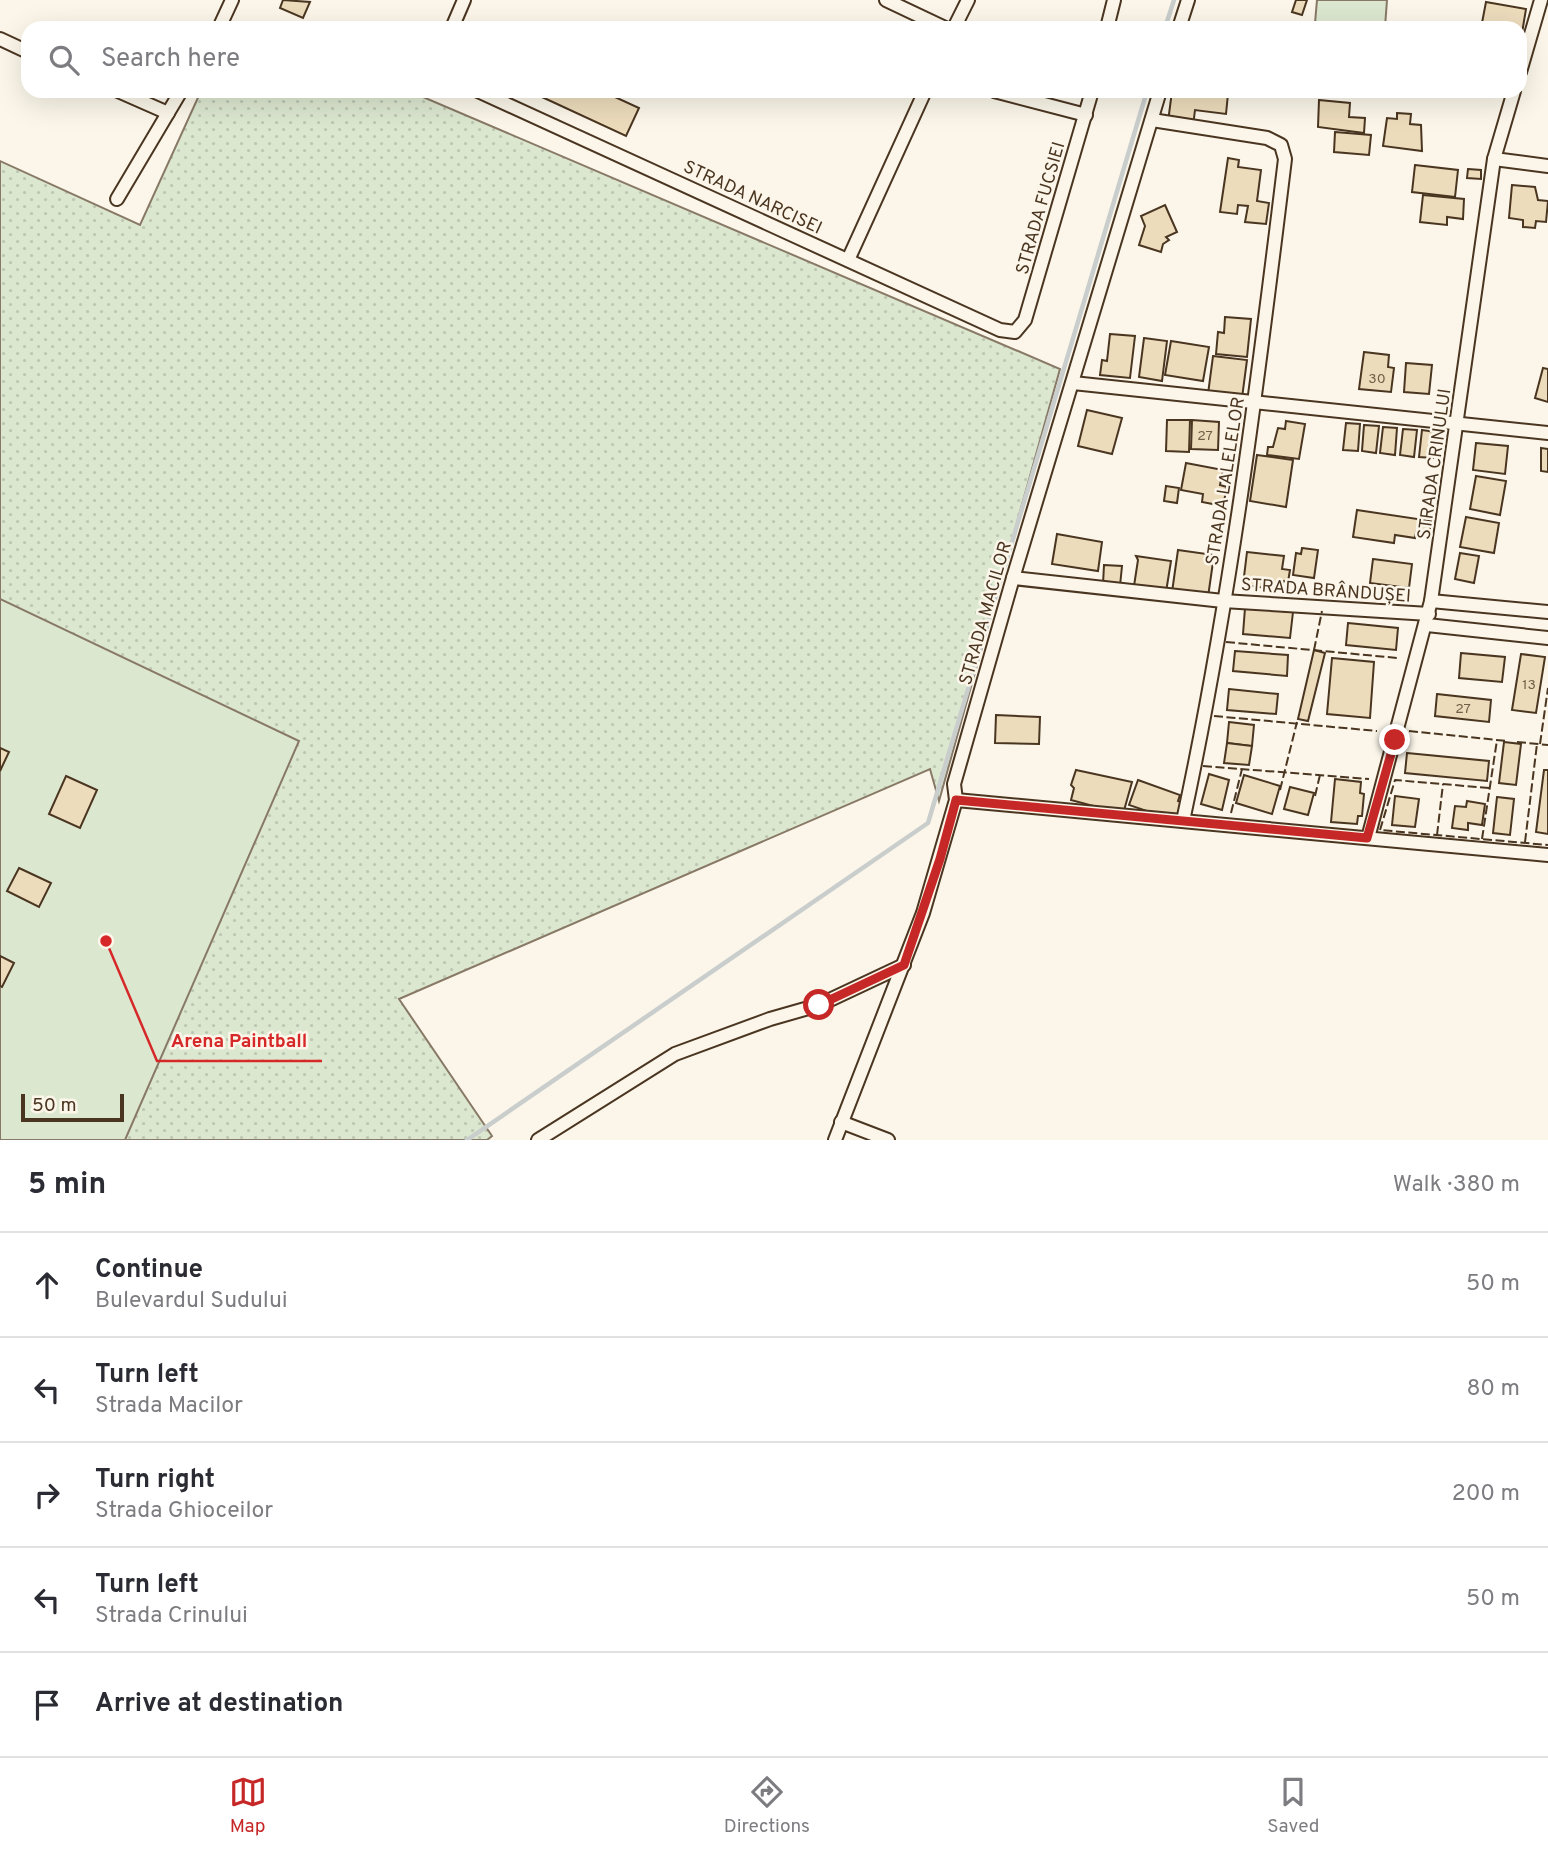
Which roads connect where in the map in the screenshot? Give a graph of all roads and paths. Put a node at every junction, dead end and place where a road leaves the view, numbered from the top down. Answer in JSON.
{"nodes":[{"id":1,"x":232,"y":0,"type":"edge"},
{"id":2,"x":464,"y":0,"type":"edge"},
{"id":3,"x":886,"y":0,"type":"edge"},
{"id":4,"x":968,"y":0,"type":"edge"},
{"id":5,"x":1114,"y":0,"type":"edge"},
{"id":6,"x":1188,"y":0,"type":"edge"},
{"id":7,"x":1541,"y":0,"type":"edge"},
{"id":8,"x":222,"y":21,"type":"edge"},
{"id":9,"x":455,"y":21,"type":"edge"},
{"id":10,"x":930,"y":21,"type":"edge"},
{"id":11,"x":958,"y":21,"type":"edge"},
{"id":12,"x":1109,"y":21,"type":"edge"},
{"id":13,"x":1181,"y":21,"type":"edge"},
{"id":14,"x":0,"y":39,"type":"edge"},
{"id":15,"x":1527,"y":48,"type":"edge"},
{"id":16,"x":21,"y":49,"type":"edge"},
{"id":17,"x":134,"y":98,"type":"edge"},
{"id":18,"x":177,"y":98,"type":"edge"},
{"id":19,"x":493,"y":98,"type":"edge"},
{"id":20,"x":922,"y":98,"type":"edge"},
{"id":21,"x":1021,"y":98,"type":"edge"},
{"id":22,"x":1090,"y":98,"type":"edge"},
{"id":23,"x":1158,"y":98,"type":"edge"},
{"id":24,"x":1512,"y":98,"type":"edge"},
{"id":25,"x":168,"y":113,"type":"junction"},
{"id":26,"x":1086,"y":115,"type":"junction"},
{"id":27,"x":1152,"y":120,"type":"junction"},
{"id":28,"x":1494,"y":159,"type":"junction"},
{"id":29,"x":1548,"y":166,"type":"edge"},
{"id":30,"x":117,"y":199,"type":"dead end"},
{"id":31,"x":848,"y":260,"type":"junction"},
{"id":32,"x":1015,"y":332,"type":"joint"},
{"id":33,"x":1073,"y":383,"type":"junction"},
{"id":34,"x":1255,"y":404,"type":"junction"},
{"id":35,"x":1458,"y":424,"type":"junction"},
{"id":36,"x":1548,"y":433,"type":"edge"},
{"id":37,"x":1013,"y":578,"type":"junction"},
{"id":38,"x":1223,"y":601,"type":"junction"},
{"id":39,"x":1548,"y":612,"type":"edge"},
{"id":40,"x":1429,"y":613,"type":"junction"},
{"id":41,"x":1548,"y":638,"type":"edge"},
{"id":42,"x":956,"y":800,"type":"junction"},
{"id":43,"x":1183,"y":821,"type":"junction"},
{"id":44,"x":1367,"y":838,"type":"junction"},
{"id":45,"x":1548,"y":855,"type":"edge"},
{"id":46,"x":904,"y":965,"type":"junction"},
{"id":47,"x":841,"y":1122,"type":"junction"},
{"id":48,"x":538,"y":1140,"type":"edge"},
{"id":49,"x":835,"y":1140,"type":"edge"},
{"id":50,"x":888,"y":1140,"type":"edge"}],
"edges":[{"from":1,"to":8,"type":"street"},
{"from":2,"to":9,"type":"street"},
{"from":3,"to":10,"type":"street"},
{"from":4,"to":11,"type":"street"},
{"from":5,"to":12,"type":"street"},
{"from":6,"to":13,"type":"street"},
{"from":7,"to":15,"type":"street"},
{"from":14,"to":16,"type":"street"},
{"from":17,"to":25,"type":"street"},
{"from":18,"to":25,"type":"street"},
{"from":19,"to":31,"type":"street","name":"STRADA NARCISEI"},
{"from":20,"to":31,"type":"street"},
{"from":21,"to":26,"type":"street"},
{"from":22,"to":26,"type":"street","name":"STRADA FUCSIEI"},
{"from":23,"to":27,"type":"street","name":"STRADA MACILOR"},
{"from":24,"to":28,"type":"street","name":"STRADA CRINULUI"},
{"from":25,"to":30,"type":"street"},
{"from":26,"to":32,"type":"street","name":"STRADA FUCSIEI"},
{"from":27,"to":33,"type":"street","name":"STRADA MACILOR"},
{"from":27,"to":34,"type":"street","name":"STRADA LALELELOR"},
{"from":28,"to":29,"type":"street"},
{"from":28,"to":35,"type":"street","name":"STRADA CRINULUI"},
{"from":31,"to":32,"type":"street","name":"STRADA NARCISEI"},
{"from":33,"to":34,"type":"street"},
{"from":33,"to":37,"type":"street","name":"STRADA MACILOR"},
{"from":34,"to":35,"type":"street"},
{"from":34,"to":38,"type":"street","name":"STRADA LALELELOR"},
{"from":35,"to":36,"type":"street"},
{"from":35,"to":40,"type":"street","name":"STRADA CRINULUI"},
{"from":37,"to":38,"type":"street","name":"STRADA BRÂNDUȘEI"},
{"from":37,"to":42,"type":"street","name":"STRADA MACILOR"},
{"from":38,"to":40,"type":"street","name":"STRADA BRÂNDUȘEI"},
{"from":38,"to":43,"type":"street","name":"STRADA LALELELOR"},
{"from":39,"to":40,"type":"street","name":"STRADA BRÂNDUȘEI"},
{"from":40,"to":41,"type":"street","name":"STRADA BRÂNDUȘEI"},
{"from":40,"to":44,"type":"street","name":"STRADA CRINULUI"},
{"from":42,"to":43,"type":"street"},
{"from":42,"to":46,"type":"street","name":"STRADA MACILOR"},
{"from":43,"to":44,"type":"street"},
{"from":44,"to":45,"type":"street"},
{"from":46,"to":47,"type":"street","name":"STRADA MACILOR"},
{"from":46,"to":48,"type":"street"},
{"from":47,"to":49,"type":"street","name":"STRADA MACILOR"},
{"from":47,"to":50,"type":"street"}]}
